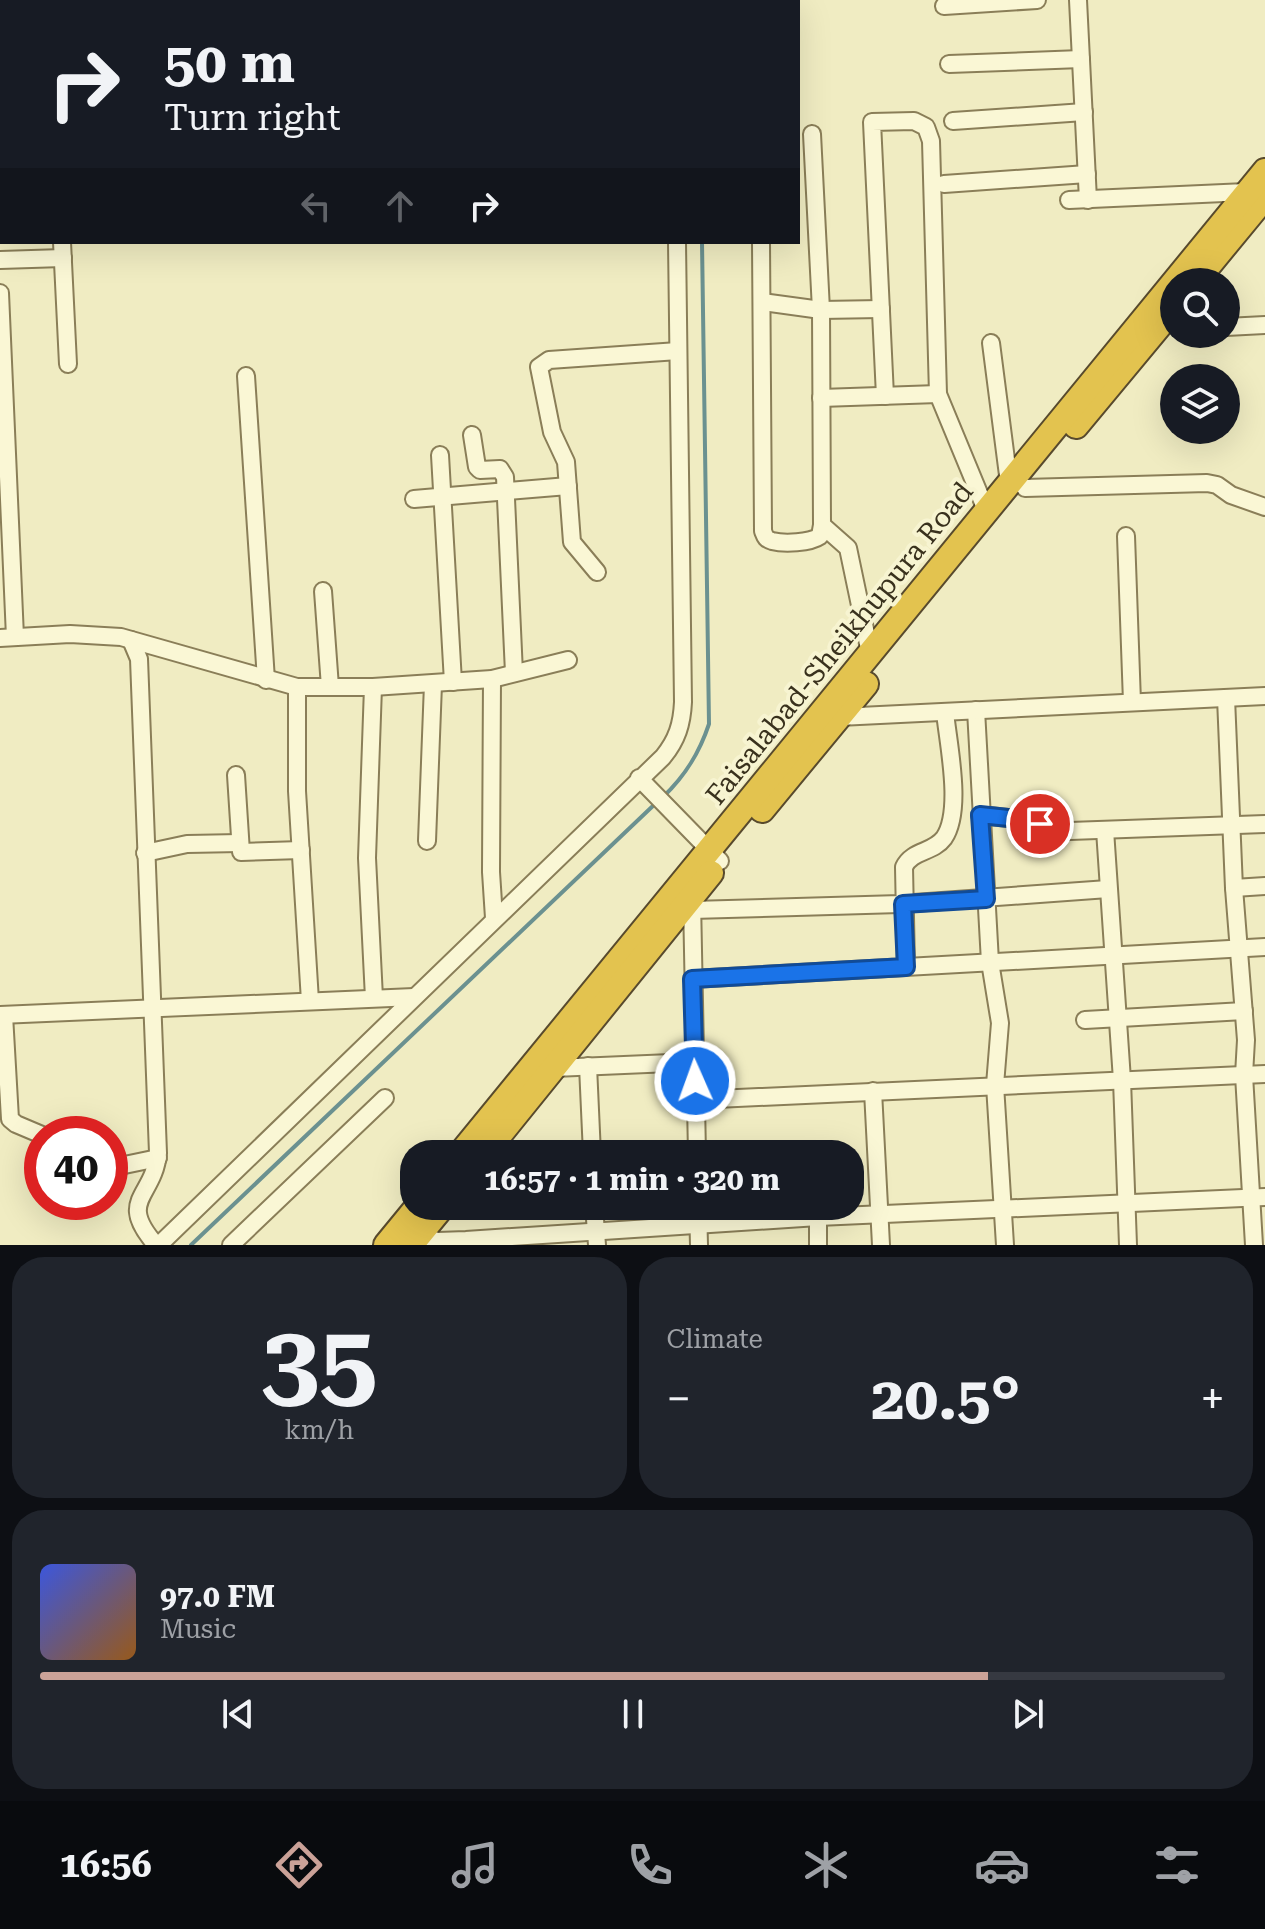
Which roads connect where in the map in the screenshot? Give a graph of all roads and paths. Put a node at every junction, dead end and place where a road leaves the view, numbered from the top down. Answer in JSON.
{"nodes":[{"id":1,"x":1037,"y":0,"type":"edge"},
{"id":2,"x":1078,"y":0,"type":"edge"},
{"id":3,"x":944,"y":6,"type":"dead end"},
{"id":4,"x":1081,"y":59,"type":"junction"},
{"id":5,"x":949,"y":64,"type":"dead end"},
{"id":6,"x":1084,"y":112,"type":"junction"},
{"id":7,"x":953,"y":121,"type":"dead end"},
{"id":8,"x":812,"y":134,"type":"dead end"},
{"id":9,"x":1265,"y":171,"type":"edge"},
{"id":10,"x":1087,"y":174,"type":"junction"},
{"id":11,"x":944,"y":184,"type":"dead end"},
{"id":12,"x":1256,"y":194,"type":"edge"},
{"id":13,"x":1069,"y":200,"type":"dead end"},
{"id":14,"x":1088,"y":200,"type":"junction"},
{"id":15,"x":677,"y":244,"type":"edge"},
{"id":16,"x":761,"y":244,"type":"edge"},
{"id":17,"x":62,"y":250,"type":"edge"},
{"id":18,"x":0,"y":260,"type":"edge"},
{"id":19,"x":1205,"y":268,"type":"edge"},
{"id":20,"x":0,"y":293,"type":"edge"},
{"id":21,"x":762,"y":302,"type":"junction"},
{"id":22,"x":881,"y":309,"type":"junction"},
{"id":23,"x":821,"y":310,"type":"junction"},
{"id":24,"x":1265,"y":325,"type":"edge"},
{"id":25,"x":1240,"y":326,"type":"edge"},
{"id":26,"x":1160,"y":334,"type":"edge"},
{"id":27,"x":991,"y":343,"type":"dead end"},
{"id":28,"x":678,"y":351,"type":"junction"},
{"id":29,"x":68,"y":364,"type":"dead end"},
{"id":30,"x":246,"y":376,"type":"dead end"},
{"id":31,"x":938,"y":394,"type":"junction"},
{"id":32,"x":885,"y":396,"type":"junction"},
{"id":33,"x":821,"y":398,"type":"junction"},
{"id":34,"x":472,"y":435,"type":"dead end"},
{"id":35,"x":440,"y":455,"type":"dead end"},
{"id":36,"x":1017,"y":485,"type":"junction"},
{"id":37,"x":568,"y":486,"type":"junction"},
{"id":38,"x":506,"y":491,"type":"junction"},
{"id":39,"x":443,"y":497,"type":"junction"},
{"id":40,"x":414,"y":499,"type":"dead end"},
{"id":41,"x":1265,"y":507,"type":"edge"},
{"id":42,"x":986,"y":510,"type":"junction"},
{"id":43,"x":822,"y":525,"type":"junction"},
{"id":44,"x":1126,"y":536,"type":"dead end"},
{"id":45,"x":597,"y":572,"type":"dead end"},
{"id":46,"x":323,"y":591,"type":"dead end"},
{"id":47,"x":8,"y":638,"type":"edge"},
{"id":48,"x":131,"y":640,"type":"junction"},
{"id":49,"x":870,"y":653,"type":"junction"},
{"id":50,"x":568,"y":660,"type":"dead end"},
{"id":51,"x":514,"y":673,"type":"junction"},
{"id":52,"x":492,"y":679,"type":"junction"},
{"id":53,"x":266,"y":680,"type":"junction"},
{"id":54,"x":453,"y":682,"type":"junction"},
{"id":55,"x":433,"y":684,"type":"junction"},
{"id":56,"x":297,"y":687,"type":"junction"},
{"id":57,"x":330,"y":687,"type":"junction"},
{"id":58,"x":373,"y":687,"type":"junction"},
{"id":59,"x":1265,"y":696,"type":"edge"},
{"id":60,"x":1226,"y":698,"type":"junction"},
{"id":61,"x":1132,"y":702,"type":"junction"},
{"id":62,"x":976,"y":710,"type":"junction"},
{"id":63,"x":945,"y":712,"type":"junction"},
{"id":64,"x":839,"y":717,"type":"junction"},
{"id":65,"x":236,"y":775,"type":"dead end"},
{"id":66,"x":645,"y":783,"type":"junction"},
{"id":67,"x":980,"y":815,"type":"junction"},
{"id":68,"x":1265,"y":824,"type":"edge"},
{"id":69,"x":1232,"y":825,"type":"junction"},
{"id":70,"x":1105,"y":830,"type":"junction"},
{"id":71,"x":427,"y":841,"type":"dead end"},
{"id":72,"x":240,"y":843,"type":"junction"},
{"id":73,"x":301,"y":850,"type":"junction"},
{"id":74,"x":145,"y":853,"type":"junction"},
{"id":75,"x":714,"y":855,"type":"junction"},
{"id":76,"x":1265,"y":886,"type":"edge"},
{"id":77,"x":1234,"y":888,"type":"junction"},
{"id":78,"x":1108,"y":889,"type":"junction"},
{"id":79,"x":986,"y":899,"type":"junction"},
{"id":80,"x":692,"y":902,"type":"junction"},
{"id":81,"x":903,"y":904,"type":"junction"},
{"id":82,"x":494,"y":918,"type":"junction"},
{"id":83,"x":1265,"y":947,"type":"edge"},
{"id":84,"x":1239,"y":948,"type":"junction"},
{"id":85,"x":1114,"y":955,"type":"junction"},
{"id":86,"x":990,"y":962,"type":"junction"},
{"id":87,"x":906,"y":967,"type":"junction"},
{"id":88,"x":692,"y":979,"type":"junction"},
{"id":89,"x":414,"y":997,"type":"junction"},
{"id":90,"x":374,"y":998,"type":"junction"},
{"id":91,"x":310,"y":1001,"type":"junction"},
{"id":92,"x":153,"y":1008,"type":"junction"},
{"id":93,"x":1244,"y":1011,"type":"junction"},
{"id":94,"x":2,"y":1015,"type":"edge"},
{"id":95,"x":1118,"y":1017,"type":"junction"},
{"id":96,"x":1085,"y":1020,"type":"dead end"},
{"id":97,"x":694,"y":1062,"type":"junction"},
{"id":98,"x":588,"y":1066,"type":"junction"},
{"id":99,"x":554,"y":1068,"type":"junction"},
{"id":100,"x":1265,"y":1074,"type":"edge"},
{"id":101,"x":1244,"y":1075,"type":"junction"},
{"id":102,"x":1122,"y":1080,"type":"junction"},
{"id":103,"x":995,"y":1085,"type":"junction"},
{"id":104,"x":873,"y":1091,"type":"junction"},
{"id":105,"x":385,"y":1098,"type":"dead end"},
{"id":106,"x":695,"y":1100,"type":"junction"},
{"id":107,"x":24,"y":1127,"type":"edge"},
{"id":108,"x":472,"y":1140,"type":"edge"},
{"id":109,"x":495,"y":1140,"type":"edge"},
{"id":110,"x":591,"y":1140,"type":"edge"},
{"id":111,"x":696,"y":1140,"type":"edge"},
{"id":112,"x":158,"y":1158,"type":"junction"},
{"id":113,"x":128,"y":1164,"type":"edge"},
{"id":114,"x":1258,"y":1198,"type":"edge"},
{"id":115,"x":1126,"y":1204,"type":"junction"},
{"id":116,"x":1005,"y":1209,"type":"junction"},
{"id":117,"x":880,"y":1215,"type":"junction"},
{"id":118,"x":864,"y":1216,"type":"edge"},
{"id":119,"x":407,"y":1220,"type":"edge"},
{"id":120,"x":432,"y":1220,"type":"edge"},
{"id":121,"x":699,"y":1220,"type":"edge"},
{"id":122,"x":767,"y":1220,"type":"edge"},
{"id":123,"x":818,"y":1220,"type":"edge"},
{"id":124,"x":699,"y":1224,"type":"junction"},
{"id":125,"x":596,"y":1238,"type":"edge"},
{"id":126,"x":415,"y":1241,"type":"edge"},
{"id":127,"x":158,"y":1245,"type":"edge"},
{"id":128,"x":231,"y":1245,"type":"edge"},
{"id":129,"x":386,"y":1245,"type":"edge"},
{"id":130,"x":699,"y":1245,"type":"edge"},
{"id":131,"x":818,"y":1245,"type":"edge"},
{"id":132,"x":881,"y":1245,"type":"edge"},
{"id":133,"x":1005,"y":1245,"type":"edge"},
{"id":134,"x":1128,"y":1245,"type":"edge"},
{"id":135,"x":1254,"y":1245,"type":"edge"}],
"edges":[{"from":1,"to":3,"type":"street"},
{"from":2,"to":4,"type":"street"},
{"from":4,"to":5,"type":"street"},
{"from":4,"to":6,"type":"street"},
{"from":6,"to":7,"type":"street"},
{"from":6,"to":10,"type":"street"},
{"from":8,"to":23,"type":"street"},
{"from":9,"to":12,"type":"highway","name":"Faisalabad-Sheikhupura Road"},
{"from":10,"to":11,"type":"street"},
{"from":10,"to":14,"type":"street"},
{"from":12,"to":14,"type":"street"},
{"from":12,"to":19,"type":"highway","name":"Faisalabad-Sheikhupura Road"},
{"from":12,"to":36,"type":"highway","name":"Faisalabad-Sheikhupura Road"},
{"from":13,"to":14,"type":"street"},
{"from":15,"to":28,"type":"street"},
{"from":16,"to":21,"type":"street"},
{"from":17,"to":18,"type":"street"},
{"from":17,"to":29,"type":"street"},
{"from":20,"to":47,"type":"street"},
{"from":21,"to":23,"type":"street"},
{"from":21,"to":43,"type":"street"},
{"from":22,"to":23,"type":"street"},
{"from":22,"to":31,"type":"street"},
{"from":22,"to":32,"type":"street"},
{"from":23,"to":33,"type":"street"},
{"from":24,"to":25,"type":"street"},
{"from":26,"to":36,"type":"highway","name":"Faisalabad-Sheikhupura Road"},
{"from":27,"to":36,"type":"street"},
{"from":28,"to":37,"type":"street"},
{"from":28,"to":66,"type":"street"},
{"from":30,"to":53,"type":"street"},
{"from":31,"to":32,"type":"street"},
{"from":31,"to":42,"type":"street"},
{"from":32,"to":33,"type":"street"},
{"from":33,"to":43,"type":"street"},
{"from":34,"to":38,"type":"street"},
{"from":35,"to":39,"type":"street"},
{"from":36,"to":41,"type":"street"},
{"from":36,"to":42,"type":"highway","name":"Faisalabad-Sheikhupura Road"},
{"from":36,"to":64,"type":"highway","name":"Faisalabad-Sheikhupura Road"},
{"from":37,"to":38,"type":"street"},
{"from":37,"to":45,"type":"street"},
{"from":38,"to":39,"type":"street"},
{"from":38,"to":51,"type":"street"},
{"from":39,"to":40,"type":"street"},
{"from":39,"to":54,"type":"street"},
{"from":42,"to":49,"type":"highway","name":"Faisalabad-Sheikhupura Road"},
{"from":43,"to":49,"type":"street"},
{"from":44,"to":61,"type":"street"},
{"from":46,"to":57,"type":"street"},
{"from":47,"to":48,"type":"street"},
{"from":48,"to":53,"type":"street"},
{"from":48,"to":74,"type":"street"},
{"from":49,"to":75,"type":"highway","name":"Faisalabad-Sheikhupura Road"},
{"from":50,"to":51,"type":"street"},
{"from":51,"to":52,"type":"street"},
{"from":52,"to":54,"type":"street"},
{"from":52,"to":82,"type":"street"},
{"from":53,"to":56,"type":"street"},
{"from":54,"to":55,"type":"street"},
{"from":55,"to":58,"type":"street"},
{"from":55,"to":71,"type":"street"},
{"from":56,"to":57,"type":"street"},
{"from":56,"to":73,"type":"street"},
{"from":57,"to":58,"type":"street"},
{"from":58,"to":90,"type":"street"},
{"from":59,"to":60,"type":"street"},
{"from":60,"to":61,"type":"street"},
{"from":60,"to":69,"type":"street"},
{"from":61,"to":62,"type":"street"},
{"from":62,"to":63,"type":"street"},
{"from":62,"to":67,"type":"street"},
{"from":63,"to":64,"type":"street"},
{"from":63,"to":81,"type":"street"},
{"from":64,"to":75,"type":"highway","name":"Faisalabad-Sheikhupura Road"},
{"from":65,"to":72,"type":"street"},
{"from":66,"to":75,"type":"street"},
{"from":66,"to":82,"type":"street"},
{"from":67,"to":70,"type":"street"},
{"from":67,"to":79,"type":"street"},
{"from":68,"to":69,"type":"street"},
{"from":69,"to":70,"type":"street"},
{"from":69,"to":77,"type":"street"},
{"from":70,"to":78,"type":"street"},
{"from":72,"to":73,"type":"street"},
{"from":72,"to":74,"type":"street"},
{"from":73,"to":91,"type":"street"},
{"from":74,"to":92,"type":"street"},
{"from":75,"to":80,"type":"highway","name":"Faisalabad-Sheikhupura Road"},
{"from":75,"to":108,"type":"highway","name":"Faisalabad-Sheikhupura Road"},
{"from":76,"to":77,"type":"street"},
{"from":77,"to":84,"type":"street"},
{"from":78,"to":79,"type":"street"},
{"from":78,"to":85,"type":"street"},
{"from":79,"to":81,"type":"street"},
{"from":79,"to":86,"type":"street"},
{"from":80,"to":81,"type":"street"},
{"from":80,"to":88,"type":"street"},
{"from":80,"to":99,"type":"highway","name":"Faisalabad-Sheikhupura Road"},
{"from":81,"to":87,"type":"street"},
{"from":82,"to":89,"type":"street"},
{"from":83,"to":84,"type":"street"},
{"from":84,"to":85,"type":"street"},
{"from":84,"to":93,"type":"street"},
{"from":85,"to":86,"type":"street"},
{"from":85,"to":95,"type":"street"},
{"from":86,"to":87,"type":"street"},
{"from":86,"to":103,"type":"street"},
{"from":87,"to":88,"type":"street"},
{"from":88,"to":97,"type":"street"},
{"from":89,"to":90,"type":"street"},
{"from":89,"to":127,"type":"street"},
{"from":90,"to":91,"type":"street"},
{"from":91,"to":92,"type":"street"},
{"from":92,"to":94,"type":"street"},
{"from":92,"to":112,"type":"street"},
{"from":93,"to":95,"type":"street"},
{"from":93,"to":101,"type":"street"},
{"from":94,"to":107,"type":"street"},
{"from":95,"to":96,"type":"street"},
{"from":95,"to":102,"type":"street"},
{"from":97,"to":98,"type":"street"},
{"from":97,"to":106,"type":"street"},
{"from":98,"to":99,"type":"street"},
{"from":98,"to":110,"type":"street"},
{"from":99,"to":109,"type":"highway","name":"Faisalabad-Sheikhupura Road"},
{"from":100,"to":101,"type":"street"},
{"from":101,"to":102,"type":"street"},
{"from":101,"to":114,"type":"street"},
{"from":102,"to":103,"type":"street"},
{"from":102,"to":115,"type":"street"},
{"from":103,"to":104,"type":"street"},
{"from":103,"to":116,"type":"street"},
{"from":104,"to":106,"type":"street"},
{"from":104,"to":117,"type":"street"},
{"from":105,"to":128,"type":"street"},
{"from":106,"to":111,"type":"street"},
{"from":112,"to":113,"type":"street"},
{"from":112,"to":127,"type":"street"},
{"from":114,"to":115,"type":"street"},
{"from":114,"to":135,"type":"street"},
{"from":115,"to":116,"type":"street"},
{"from":115,"to":134,"type":"street"},
{"from":116,"to":117,"type":"street"},
{"from":116,"to":133,"type":"street"},
{"from":117,"to":118,"type":"street"},
{"from":117,"to":132,"type":"street"},
{"from":119,"to":129,"type":"highway"},
{"from":120,"to":126,"type":"highway"},
{"from":121,"to":124,"type":"street"},
{"from":122,"to":124,"type":"street"},
{"from":123,"to":131,"type":"street"},
{"from":124,"to":125,"type":"street"},
{"from":124,"to":130,"type":"street"},
{"from":125,"to":126,"type":"street"}]}
